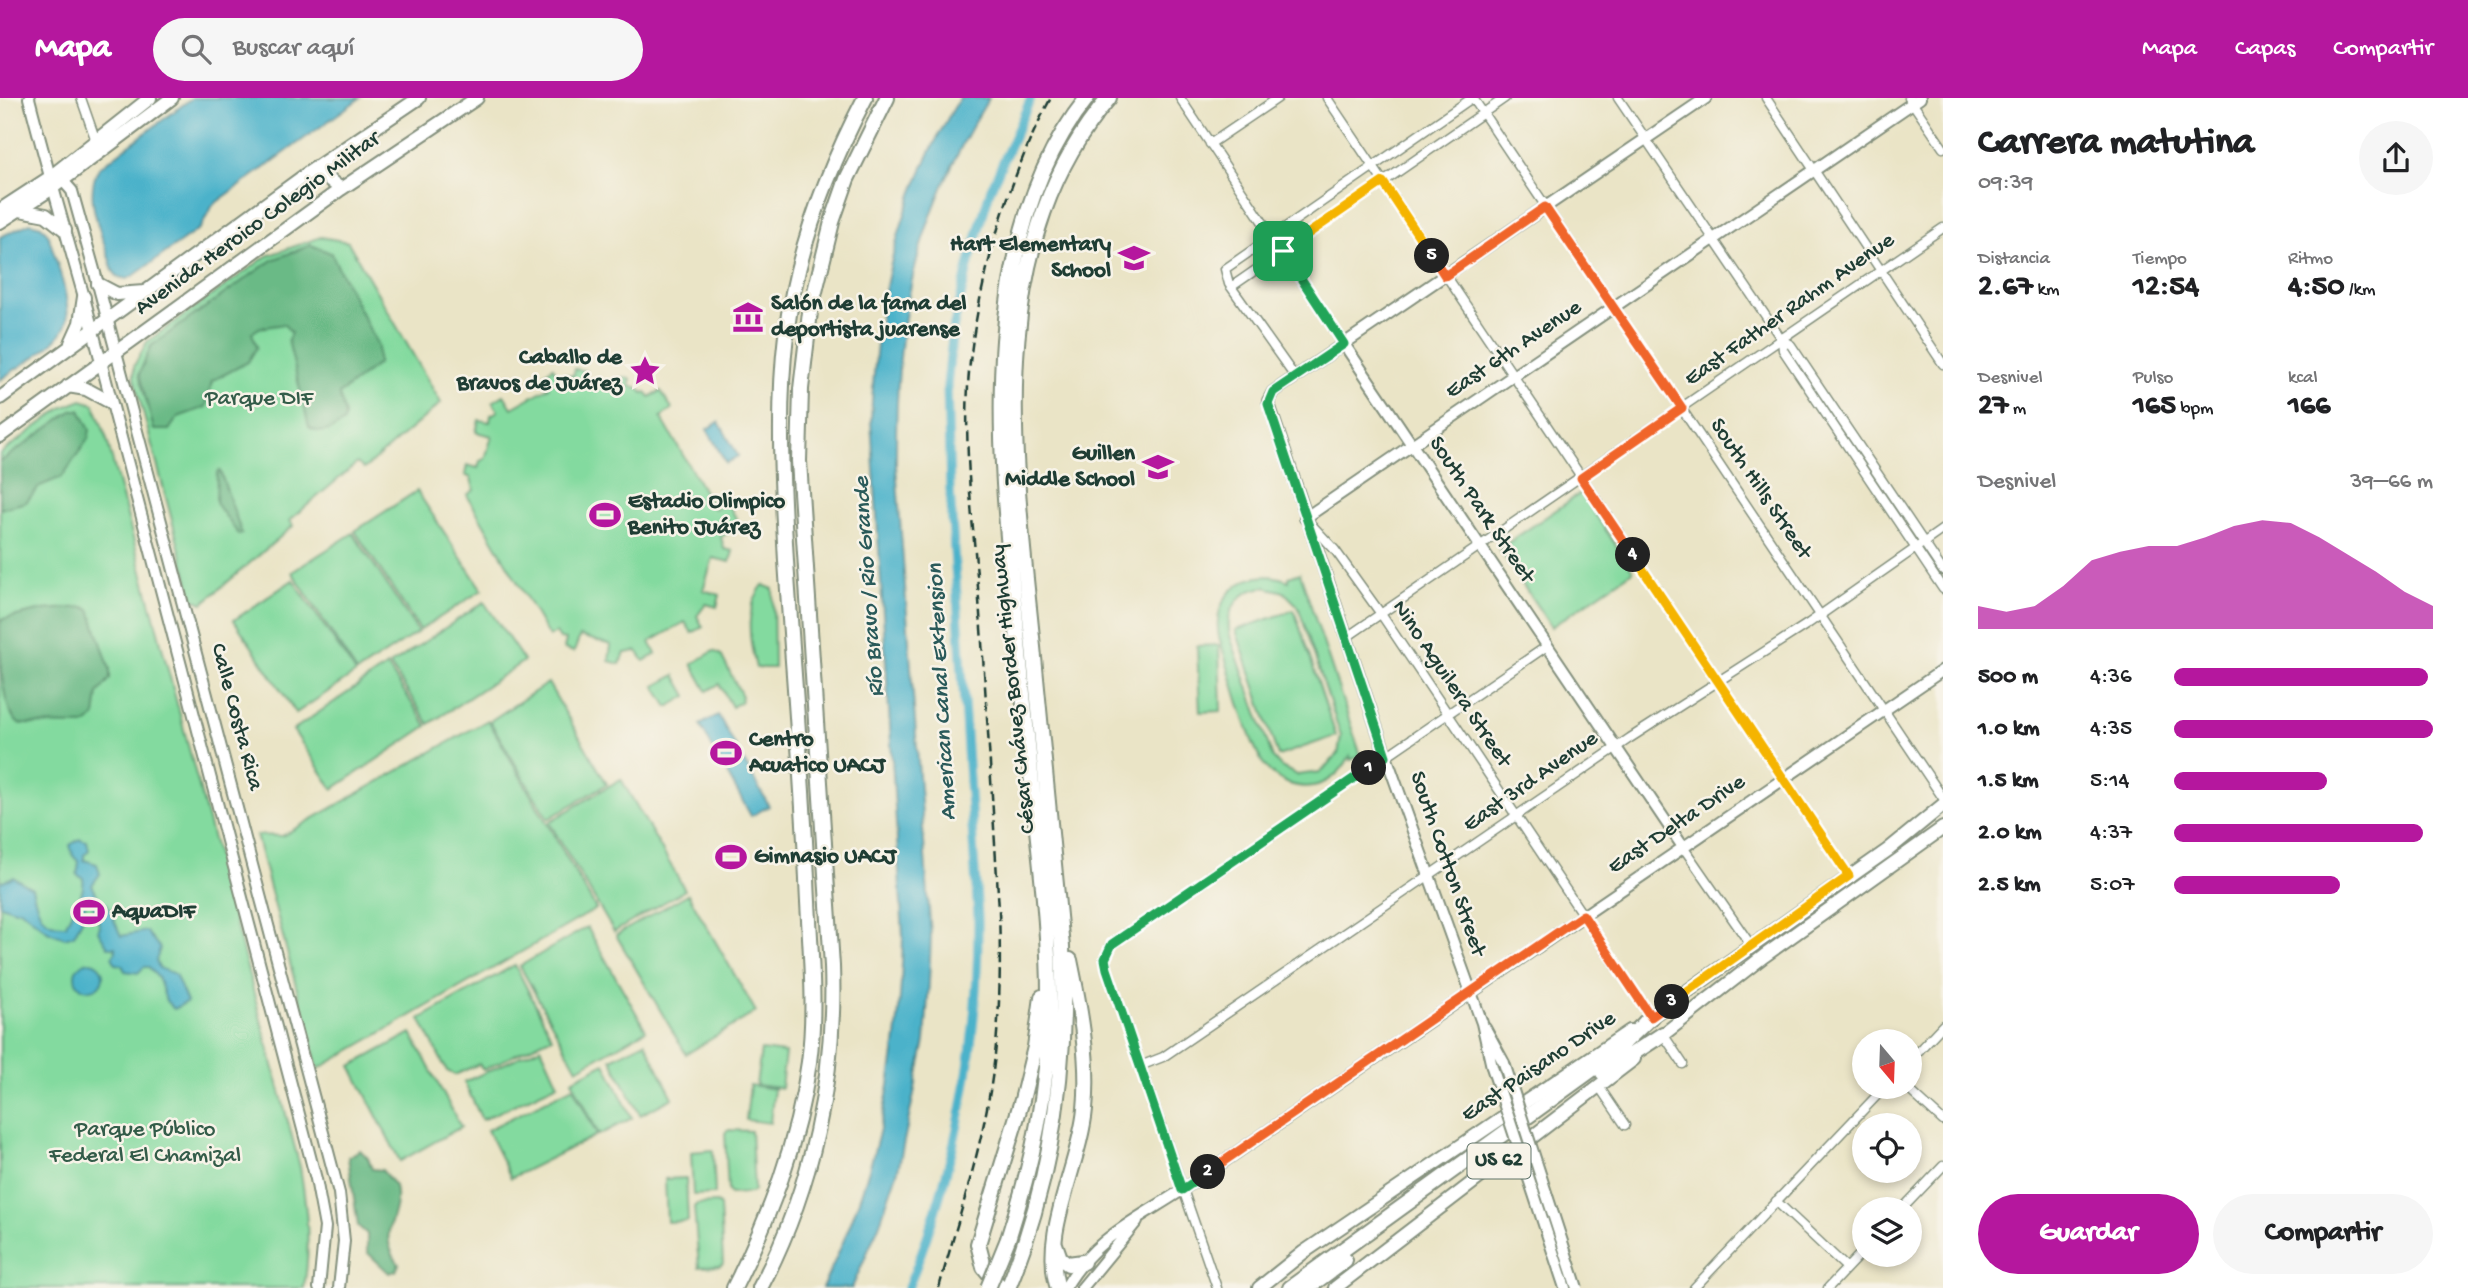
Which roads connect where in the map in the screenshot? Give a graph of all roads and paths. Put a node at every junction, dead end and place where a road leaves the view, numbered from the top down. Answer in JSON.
{"nodes":[{"id":1,"x":29,"y":98,"type":"edge"},
{"id":2,"x":81,"y":98,"type":"edge"},
{"id":3,"x":150,"y":98,"type":"edge"},
{"id":4,"x":172,"y":98,"type":"edge"},
{"id":5,"x":419,"y":98,"type":"edge"},
{"id":6,"x":477,"y":98,"type":"edge"},
{"id":7,"x":865,"y":98,"type":"edge"},
{"id":8,"x":887,"y":98,"type":"edge"},
{"id":9,"x":1087,"y":98,"type":"edge"},
{"id":10,"x":1109,"y":98,"type":"edge"},
{"id":11,"x":1180,"y":98,"type":"edge"},
{"id":12,"x":1278,"y":98,"type":"edge"},
{"id":13,"x":1327,"y":98,"type":"edge"},
{"id":14,"x":1472,"y":98,"type":"edge"},
{"id":15,"x":1505,"y":98,"type":"edge"},
{"id":16,"x":1618,"y":98,"type":"edge"},
{"id":17,"x":1706,"y":98,"type":"edge"},
{"id":18,"x":1766,"y":98,"type":"edge"},
{"id":19,"x":1914,"y":100,"type":"edge"},
{"id":20,"x":136,"y":103,"type":"edge"},
{"id":21,"x":1483,"y":113,"type":"junction"},
{"id":22,"x":1646,"y":138,"type":"junction"},
{"id":23,"x":96,"y":141,"type":"junction"},
{"id":24,"x":1210,"y":144,"type":"junction"},
{"id":25,"x":1943,"y":148,"type":"edge"},
{"id":26,"x":1372,"y":166,"type":"junction"},
{"id":27,"x":1814,"y":171,"type":"junction"},
{"id":28,"x":308,"y":173,"type":"junction"},
{"id":29,"x":54,"y":178,"type":"junction"},
{"id":30,"x":1383,"y":182,"type":"junction"},
{"id":31,"x":341,"y":189,"type":"junction"},
{"id":32,"x":7,"y":207,"type":"edge"},
{"id":33,"x":1545,"y":207,"type":"junction"},
{"id":34,"x":0,"y":222,"type":"edge"},
{"id":35,"x":1943,"y":228,"type":"edge"},
{"id":36,"x":65,"y":230,"type":"junction"},
{"id":37,"x":1271,"y":235,"type":"junction"},
{"id":38,"x":1714,"y":240,"type":"junction"},
{"id":39,"x":1283,"y":251,"type":"junction"},
{"id":40,"x":1881,"y":270,"type":"junction"},
{"id":41,"x":1445,"y":276,"type":"junction"},
{"id":42,"x":98,"y":284,"type":"junction"},
{"id":43,"x":1231,"y":287,"type":"junction"},
{"id":44,"x":148,"y":291,"type":"junction"},
{"id":45,"x":84,"y":297,"type":"junction"},
{"id":46,"x":1614,"y":308,"type":"junction"},
{"id":47,"x":107,"y":320,"type":"junction"},
{"id":48,"x":92,"y":331,"type":"junction"},
{"id":49,"x":1782,"y":340,"type":"junction"},
{"id":50,"x":1344,"y":344,"type":"junction"},
{"id":51,"x":68,"y":347,"type":"junction"},
{"id":52,"x":114,"y":353,"type":"junction"},
{"id":53,"x":100,"y":363,"type":"junction"},
{"id":54,"x":1943,"y":364,"type":"edge"},
{"id":55,"x":1513,"y":376,"type":"junction"},
{"id":56,"x":1295,"y":377,"type":"junction"},
{"id":57,"x":68,"y":386,"type":"junction"},
{"id":58,"x":0,"y":398,"type":"edge"},
{"id":59,"x":110,"y":402,"type":"junction"},
{"id":60,"x":1682,"y":408,"type":"junction"},
{"id":61,"x":0,"y":436,"type":"edge"},
{"id":62,"x":1412,"y":444,"type":"junction"},
{"id":63,"x":1581,"y":478,"type":"junction"},
{"id":64,"x":1306,"y":518,"type":"junction"},
{"id":65,"x":1943,"y":529,"type":"edge"},
{"id":66,"x":1924,"y":543,"type":"junction"},
{"id":67,"x":1482,"y":546,"type":"junction"},
{"id":68,"x":1916,"y":549,"type":"junction"},
{"id":69,"x":1017,"y":559,"type":"junction"},
{"id":70,"x":1943,"y":571,"type":"edge"},
{"id":71,"x":177,"y":579,"type":"junction"},
{"id":72,"x":159,"y":585,"type":"junction"},
{"id":73,"x":1943,"y":589,"type":"edge"},
{"id":74,"x":1381,"y":614,"type":"junction"},
{"id":75,"x":1821,"y":615,"type":"junction"},
{"id":76,"x":1347,"y":637,"type":"junction"},
{"id":77,"x":1547,"y":646,"type":"junction"},
{"id":78,"x":1943,"y":670,"type":"edge"},
{"id":79,"x":1720,"y":683,"type":"junction"},
{"id":80,"x":1883,"y":710,"type":"junction"},
{"id":81,"x":1447,"y":715,"type":"junction"},
{"id":82,"x":1616,"y":747,"type":"junction"},
{"id":83,"x":1386,"y":756,"type":"junction"},
{"id":84,"x":1783,"y":778,"type":"junction"},
{"id":85,"x":1943,"y":798,"type":"edge"},
{"id":86,"x":1943,"y":805,"type":"edge"},
{"id":87,"x":1518,"y":815,"type":"junction"},
{"id":88,"x":1943,"y":828,"type":"edge"},
{"id":89,"x":1683,"y":848,"type":"junction"},
{"id":90,"x":1430,"y":876,"type":"junction"},
{"id":91,"x":1849,"y":876,"type":"junction"},
{"id":92,"x":1053,"y":903,"type":"junction"},
{"id":93,"x":1583,"y":915,"type":"junction"},
{"id":94,"x":1047,"y":943,"type":"junction"},
{"id":95,"x":1750,"y":944,"type":"junction"},
{"id":96,"x":1470,"y":993,"type":"junction"},
{"id":97,"x":1651,"y":1017,"type":"junction"},
{"id":98,"x":1482,"y":1023,"type":"junction"},
{"id":99,"x":1943,"y":1025,"type":"edge"},
{"id":100,"x":1663,"y":1034,"type":"junction"},
{"id":101,"x":1922,"y":1047,"type":"edge"},
{"id":102,"x":1683,"y":1064,"type":"dead end"},
{"id":103,"x":1140,"y":1066,"type":"junction"},
{"id":104,"x":1600,"y":1088,"type":"junction"},
{"id":105,"x":1874,"y":1099,"type":"edge"},
{"id":106,"x":1919,"y":1099,"type":"edge"},
{"id":107,"x":1943,"y":1121,"type":"edge"},
{"id":108,"x":1625,"y":1125,"type":"dead end"},
{"id":109,"x":1943,"y":1166,"type":"edge"},
{"id":110,"x":1182,"y":1190,"type":"junction"},
{"id":111,"x":1913,"y":1197,"type":"edge"},
{"id":112,"x":1776,"y":1201,"type":"junction"},
{"id":113,"x":1138,"y":1219,"type":"junction"},
{"id":114,"x":1054,"y":1242,"type":"junction"},
{"id":115,"x":1083,"y":1262,"type":"junction"},
{"id":116,"x":1852,"y":1263,"type":"edge"},
{"id":117,"x":1847,"y":1268,"type":"junction"},
{"id":118,"x":1088,"y":1282,"type":"edge"},
{"id":119,"x":319,"y":1288,"type":"edge"},
{"id":120,"x":339,"y":1288,"type":"edge"},
{"id":121,"x":734,"y":1288,"type":"edge"},
{"id":122,"x":760,"y":1288,"type":"edge"},
{"id":123,"x":988,"y":1288,"type":"edge"},
{"id":124,"x":1001,"y":1288,"type":"edge"},
{"id":125,"x":1009,"y":1288,"type":"edge"},
{"id":126,"x":1058,"y":1288,"type":"edge"},
{"id":127,"x":1065,"y":1288,"type":"edge"},
{"id":128,"x":1082,"y":1288,"type":"edge"},
{"id":129,"x":1217,"y":1288,"type":"edge"},
{"id":130,"x":1259,"y":1288,"type":"edge"},
{"id":131,"x":1290,"y":1288,"type":"edge"},
{"id":132,"x":1307,"y":1288,"type":"edge"},
{"id":133,"x":1335,"y":1288,"type":"edge"},
{"id":134,"x":1565,"y":1288,"type":"edge"},
{"id":135,"x":1577,"y":1288,"type":"edge"},
{"id":136,"x":1694,"y":1288,"type":"edge"},
{"id":137,"x":1828,"y":1288,"type":"edge"}],
"edges":[{"from":1,"to":29,"type":"main road","name":"Calle Costa Rica"},
{"from":2,"to":23,"type":"street"},
{"from":3,"to":20,"type":"main road"},
{"from":4,"to":29,"type":"main road"},
{"from":5,"to":28,"type":"main road","name":"Avenida Heroico Colegio Militar"},
{"from":6,"to":31,"type":"main road","name":"Avenida Heroico Colegio Militar"},
{"from":7,"to":121,"type":"highway"},
{"from":8,"to":122,"type":"highway"},
{"from":9,"to":69,"type":"highway"},
{"from":10,"to":69,"type":"highway","name":"César Chávez Border Highway"},
{"from":11,"to":24,"type":"street","name":"South Park Street"},
{"from":12,"to":24,"type":"street"},
{"from":13,"to":26,"type":"street"},
{"from":14,"to":21,"type":"street","name":"South Hills Street"},
{"from":14,"to":26,"type":"street"},
{"from":15,"to":21,"type":"street"},
{"from":16,"to":22,"type":"street"},
{"from":17,"to":22,"type":"main road"},
{"from":18,"to":27,"type":"street"},
{"from":19,"to":25,"type":"street"},
{"from":19,"to":27,"type":"main road","name":"East 6th Avenue"},
{"from":20,"to":23,"type":"main road"},
{"from":21,"to":30,"type":"street"},
{"from":21,"to":33,"type":"street","name":"South Hills Street"},
{"from":22,"to":33,"type":"main road"},
{"from":22,"to":38,"type":"street"},
{"from":23,"to":29,"type":"main road"},
{"from":24,"to":37,"type":"street","name":"South Park Street"},
{"from":26,"to":30,"type":"street"},
{"from":26,"to":37,"type":"street"},
{"from":27,"to":38,"type":"main road","name":"East 6th Avenue"},
{"from":27,"to":40,"type":"street"},
{"from":28,"to":31,"type":"main road"},
{"from":28,"to":44,"type":"main road","name":"Avenida Heroico Colegio Militar"},
{"from":29,"to":32,"type":"main road"},
{"from":29,"to":36,"type":"main road","name":"Calle Costa Rica"},
{"from":29,"to":42,"type":"main road","name":"Calle Costa Rica"},
{"from":30,"to":39,"type":"street"},
{"from":30,"to":41,"type":"street"},
{"from":31,"to":52,"type":"main road","name":"Avenida Heroico Colegio Militar"},
{"from":32,"to":34,"type":"main road"},
{"from":32,"to":36,"type":"main road"},
{"from":33,"to":41,"type":"main road"},
{"from":33,"to":46,"type":"street","name":"South Hills Street"},
{"from":35,"to":40,"type":"street","name":"East Father Rahm Avenue"},
{"from":36,"to":45,"type":"main road","name":"Calle Costa Rica"},
{"from":37,"to":39,"type":"street","name":"South Park Street"},
{"from":37,"to":43,"type":"street"},
{"from":38,"to":46,"type":"main road","name":"East 6th Avenue"},
{"from":38,"to":49,"type":"street"},
{"from":39,"to":43,"type":"street"},
{"from":39,"to":50,"type":"street","name":"South Park Street"},
{"from":40,"to":49,"type":"street","name":"East Father Rahm Avenue"},
{"from":40,"to":54,"type":"street"},
{"from":41,"to":50,"type":"main road"},
{"from":41,"to":55,"type":"street"},
{"from":42,"to":44,"type":"main road"},
{"from":42,"to":47,"type":"main road","name":"Calle Costa Rica"},
{"from":43,"to":56,"type":"street"},
{"from":44,"to":47,"type":"main road","name":"Avenida Heroico Colegio Militar"},
{"from":45,"to":48,"type":"main road","name":"Calle Costa Rica"},
{"from":45,"to":51,"type":"main road"},
{"from":46,"to":55,"type":"main road","name":"East 6th Avenue"},
{"from":46,"to":60,"type":"street","name":"South Hills Street"},
{"from":47,"to":48,"type":"main road","name":"Avenida Heroico Colegio Militar"},
{"from":47,"to":52,"type":"main road","name":"Calle Costa Rica"},
{"from":48,"to":51,"type":"main road","name":"Avenida Heroico Colegio Militar"},
{"from":48,"to":53,"type":"main road","name":"Calle Costa Rica"},
{"from":49,"to":60,"type":"street","name":"East Father Rahm Avenue"},
{"from":49,"to":66,"type":"street"},
{"from":49,"to":68,"type":"street"},
{"from":50,"to":56,"type":"main road"},
{"from":50,"to":62,"type":"main road","name":"South Park Street"},
{"from":51,"to":58,"type":"main road","name":"Avenida Heroico Colegio Militar"},
{"from":52,"to":53,"type":"main road","name":"Avenida Heroico Colegio Militar"},
{"from":52,"to":71,"type":"main road","name":"Calle Costa Rica"},
{"from":53,"to":57,"type":"main road","name":"Avenida Heroico Colegio Militar"},
{"from":53,"to":59,"type":"main road","name":"Calle Costa Rica"},
{"from":55,"to":62,"type":"main road","name":"East 6th Avenue"},
{"from":55,"to":63,"type":"street"},
{"from":56,"to":64,"type":"main road","name":"South Cotton Street"},
{"from":57,"to":59,"type":"main road"},
{"from":57,"to":61,"type":"main road","name":"Avenida Heroico Colegio Militar"},
{"from":59,"to":72,"type":"main road","name":"Calle Costa Rica"},
{"from":60,"to":63,"type":"street","name":"East Father Rahm Avenue"},
{"from":60,"to":75,"type":"street","name":"South Hills Street"},
{"from":62,"to":64,"type":"main road","name":"East 6th Avenue"},
{"from":62,"to":67,"type":"main road","name":"South Park Street"},
{"from":63,"to":67,"type":"street","name":"East Father Rahm Avenue"},
{"from":63,"to":79,"type":"street"},
{"from":64,"to":74,"type":"street","name":"Nino Aguilera Street"},
{"from":64,"to":76,"type":"main road","name":"South Cotton Street"},
{"from":65,"to":66,"type":"street","name":"East 3rd Avenue"},
{"from":66,"to":68,"type":"street","name":"East 3rd Avenue"},
{"from":66,"to":70,"type":"street"},
{"from":67,"to":74,"type":"street","name":"East Father Rahm Avenue"},
{"from":67,"to":77,"type":"main road","name":"South Park Street"},
{"from":68,"to":73,"type":"street"},
{"from":68,"to":75,"type":"street","name":"East 3rd Avenue"},
{"from":69,"to":92,"type":"highway","name":"César Chávez Border Highway"},
{"from":71,"to":72,"type":"main road"},
{"from":71,"to":120,"type":"main road","name":"Calle Costa Rica"},
{"from":72,"to":119,"type":"main road","name":"Calle Costa Rica"},
{"from":74,"to":76,"type":"street","name":"East Father Rahm Avenue"},
{"from":74,"to":81,"type":"street","name":"Nino Aguilera Street"},
{"from":75,"to":79,"type":"street","name":"East 3rd Avenue"},
{"from":75,"to":80,"type":"street","name":"South Hills Street"},
{"from":76,"to":83,"type":"main road","name":"South Cotton Street"},
{"from":77,"to":81,"type":"street"},
{"from":77,"to":82,"type":"main road","name":"South Park Street"},
{"from":78,"to":80,"type":"main road","name":"East Delta Drive"},
{"from":79,"to":82,"type":"street","name":"East 3rd Avenue"},
{"from":79,"to":84,"type":"street"},
{"from":80,"to":84,"type":"main road","name":"East Delta Drive"},
{"from":80,"to":85,"type":"street","name":"South Hills Street"},
{"from":81,"to":83,"type":"street"},
{"from":81,"to":87,"type":"street","name":"Nino Aguilera Street"},
{"from":82,"to":87,"type":"street","name":"East 3rd Avenue"},
{"from":82,"to":89,"type":"main road","name":"South Park Street"},
{"from":83,"to":90,"type":"main road","name":"South Cotton Street"},
{"from":83,"to":103,"type":"street"},
{"from":84,"to":89,"type":"main road","name":"East Delta Drive"},
{"from":84,"to":91,"type":"street"},
{"from":86,"to":91,"type":"main road","name":"East Paisano Drive","number":"US 62"},
{"from":87,"to":90,"type":"street","name":"East 3rd Avenue"},
{"from":87,"to":93,"type":"street","name":"Nino Aguilera Street"},
{"from":88,"to":100,"type":"main road","name":"East Paisano Drive","number":"US 62"},
{"from":89,"to":93,"type":"main road","name":"East Delta Drive"},
{"from":89,"to":95,"type":"street","name":"South Park Street"},
{"from":90,"to":96,"type":"main road","name":"South Cotton Street"},
{"from":90,"to":103,"type":"street","name":"East 3rd Avenue"},
{"from":91,"to":95,"type":"main road","name":"East Paisano Drive","number":"US 62"},
{"from":92,"to":94,"type":"highway"},
{"from":92,"to":114,"type":"highway"},
{"from":92,"to":125,"type":"highway","name":"César Chávez Border Highway"},
{"from":93,"to":96,"type":"main road","name":"East Delta Drive"},
{"from":93,"to":97,"type":"street","name":"Nino Aguilera Street"},
{"from":94,"to":123,"type":"highway","bridge":true},
{"from":94,"to":124,"type":"highway"},
{"from":95,"to":97,"type":"main road","name":"East Paisano Drive","number":"US 62"},
{"from":96,"to":98,"type":"main road","name":"South Cotton Street"},
{"from":96,"to":110,"type":"main road","name":"East Delta Drive"},
{"from":97,"to":130,"type":"main road","name":"East Paisano Drive","number":"US 62"},
{"from":97,"to":131,"type":"highway"},
{"from":98,"to":134,"type":"main road","name":"South Cotton Street","bridge":true},
{"from":98,"to":135,"type":"main road","name":"South Cotton Street","bridge":true},
{"from":99,"to":101,"type":"street"},
{"from":100,"to":102,"type":"street"},
{"from":100,"to":104,"type":"main road","name":"East Paisano Drive","number":"US 62"},
{"from":100,"to":132,"type":"highway"},
{"from":103,"to":110,"type":"street"},
{"from":104,"to":108,"type":"street"},
{"from":104,"to":133,"type":"main road","name":"East Paisano Drive","number":"US 62"},
{"from":105,"to":112,"type":"street"},
{"from":106,"to":107,"type":"street"},
{"from":109,"to":111,"type":"street"},
{"from":110,"to":113,"type":"main road","name":"East Delta Drive"},
{"from":110,"to":129,"type":"street"},
{"from":112,"to":117,"type":"street"},
{"from":112,"to":136,"type":"street"},
{"from":113,"to":115,"type":"main road"},
{"from":113,"to":118,"type":"main road"},
{"from":114,"to":115,"type":"highway"},
{"from":114,"to":126,"type":"highway"},
{"from":115,"to":127,"type":"main road"},
{"from":116,"to":117,"type":"street"},
{"from":117,"to":137,"type":"street"},
{"from":118,"to":128,"type":"main road"}]}
